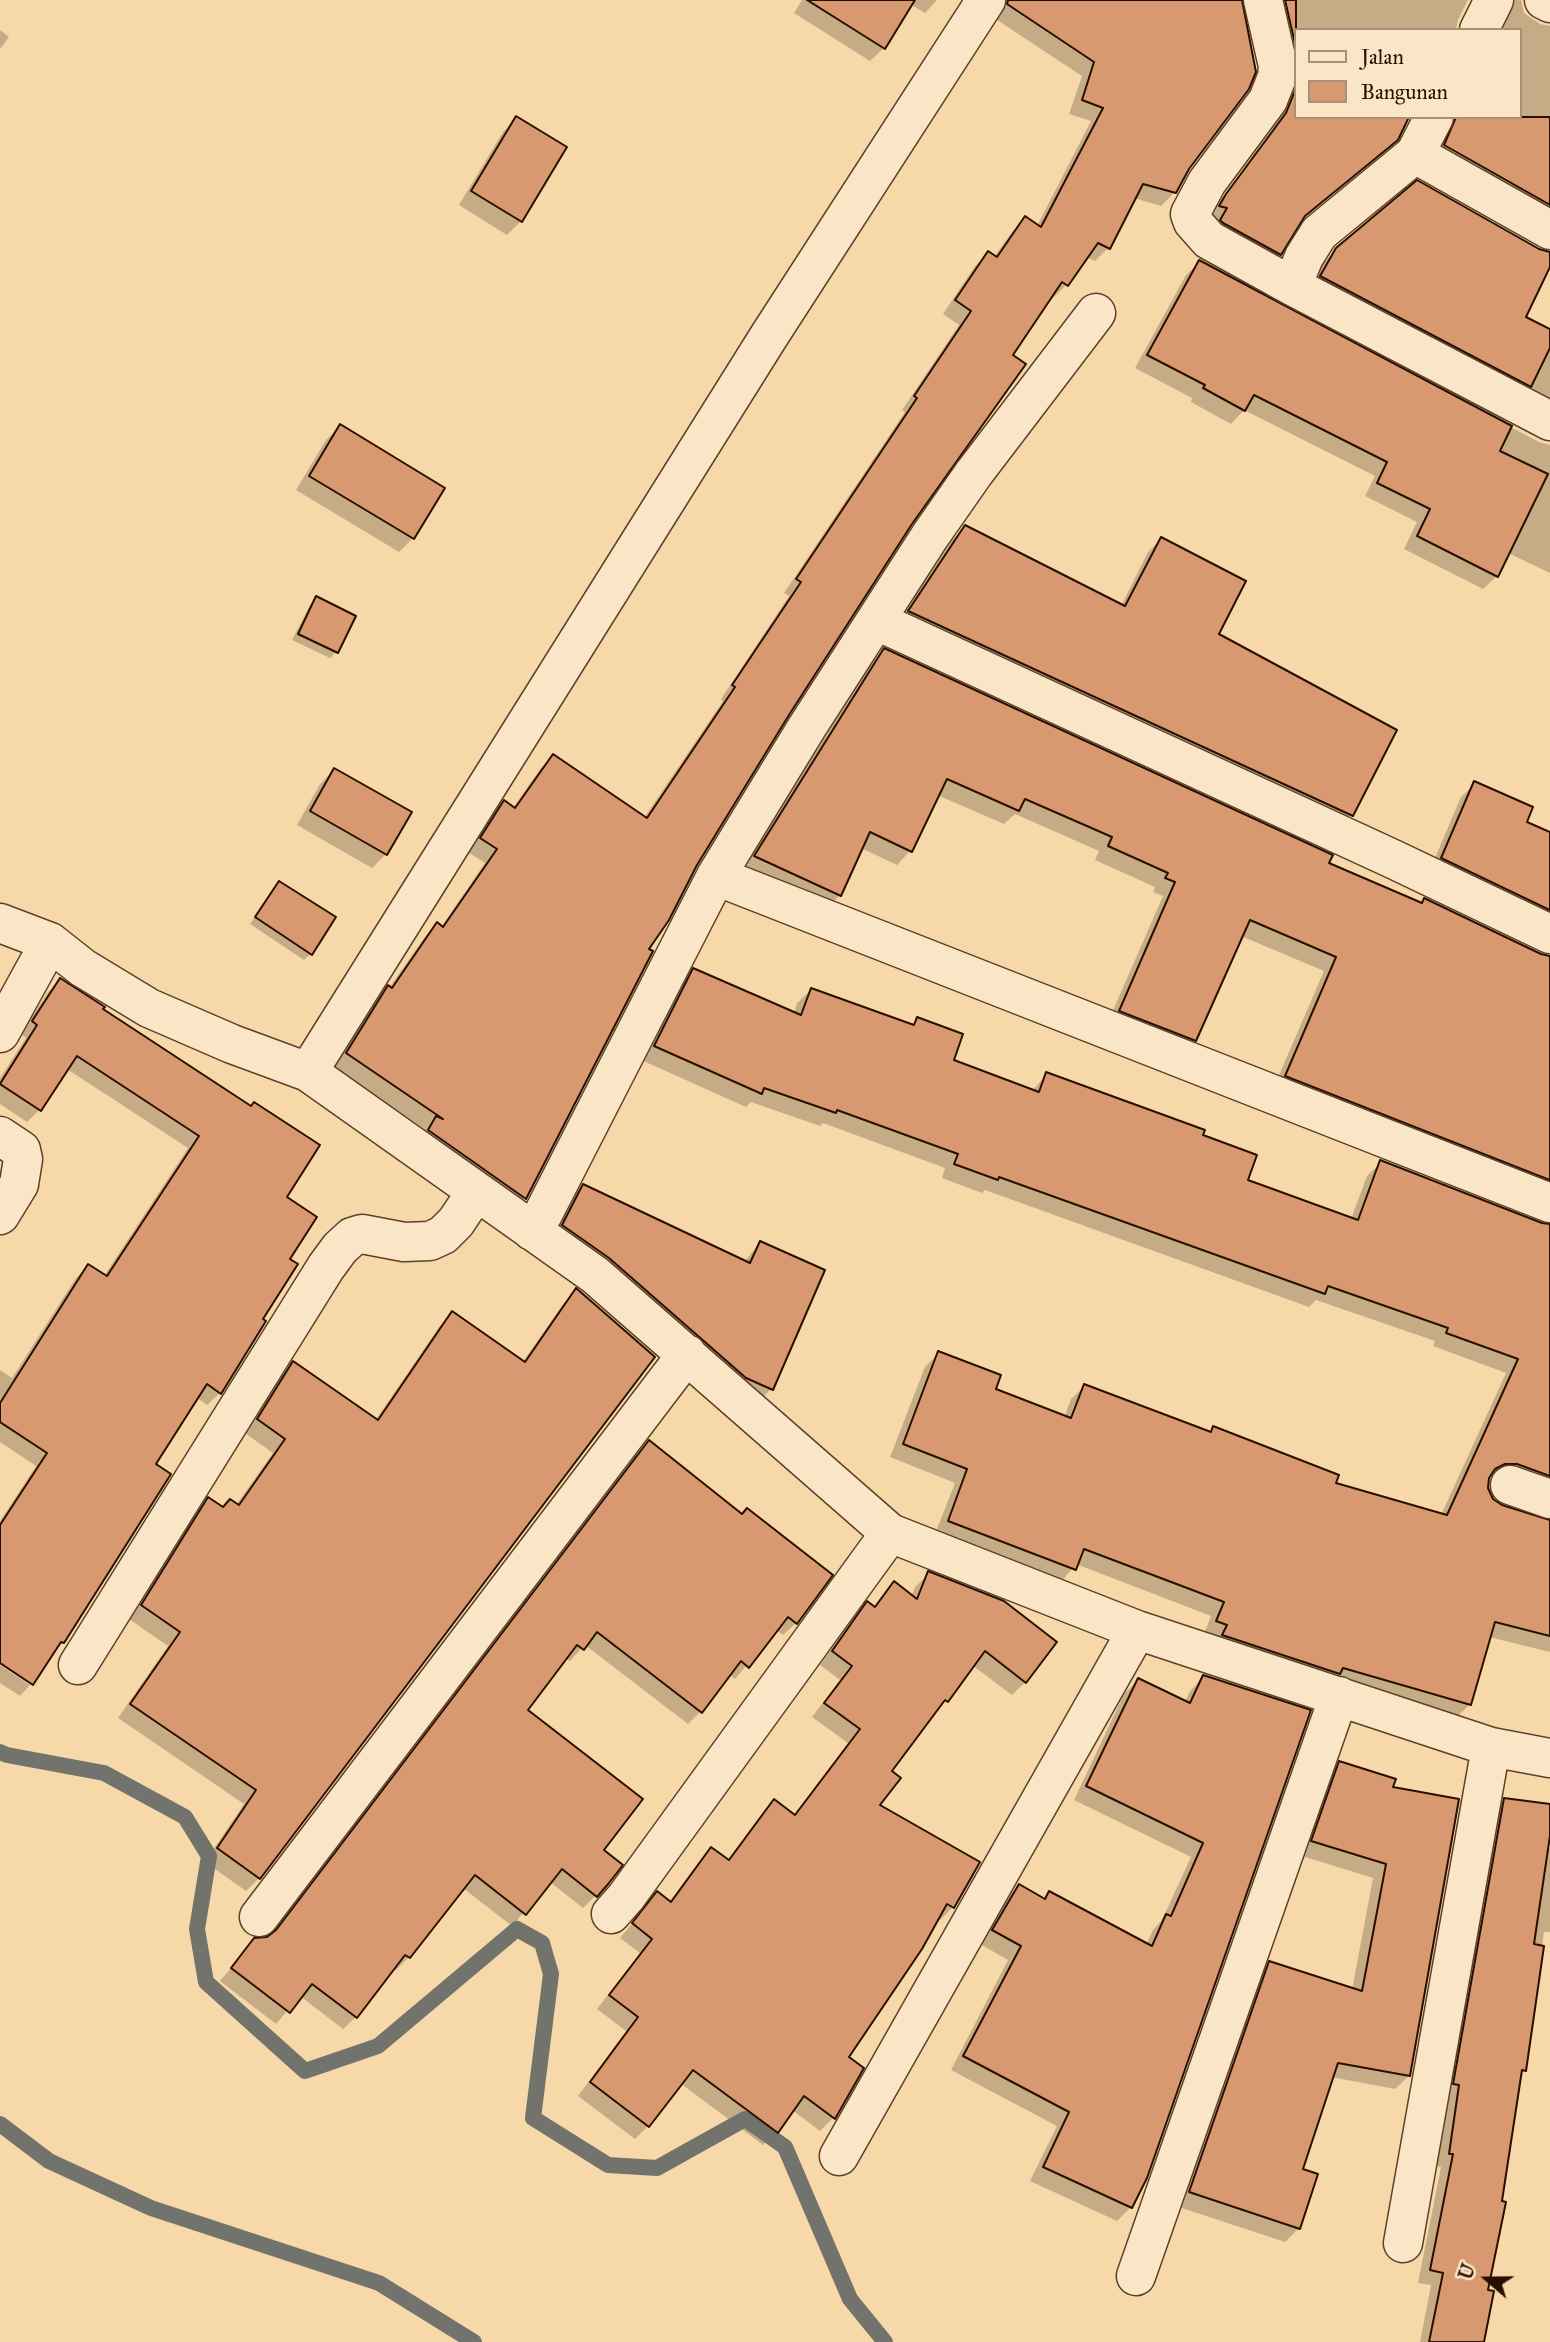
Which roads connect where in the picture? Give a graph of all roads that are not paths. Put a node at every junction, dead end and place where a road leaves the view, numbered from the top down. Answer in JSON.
{"nodes":[{"id":1,"x":986,"y":0,"type":"edge"},
{"id":2,"x":1263,"y":0,"type":"edge"},
{"id":3,"x":1494,"y":0,"type":"edge"},
{"id":4,"x":1544,"y":0,"type":"edge"},
{"id":5,"x":1550,"y":4,"type":"edge"},
{"id":6,"x":1480,"y":28,"type":"edge"},
{"id":7,"x":1433,"y":119,"type":"edge"},
{"id":8,"x":1415,"y":154,"type":"junction"},
{"id":9,"x":1550,"y":230,"type":"edge"},
{"id":10,"x":1292,"y":286,"type":"junction"},
{"id":11,"x":1096,"y":313,"type":"dead end"},
{"id":12,"x":1550,"y":421,"type":"edge"},
{"id":13,"x":877,"y":621,"type":"junction"},
{"id":14,"x":716,"y":876,"type":"junction"},
{"id":15,"x":0,"y":923,"type":"edge"},
{"id":16,"x":1550,"y":934,"type":"edge"},
{"id":17,"x":50,"y":942,"type":"junction"},
{"id":18,"x":0,"y":1033,"type":"edge"},
{"id":19,"x":308,"y":1072,"type":"junction"},
{"id":20,"x":0,"y":1136,"type":"edge"},
{"id":21,"x":476,"y":1192,"type":"junction"},
{"id":22,"x":1550,"y":1203,"type":"edge"},
{"id":23,"x":0,"y":1215,"type":"edge"},
{"id":24,"x":532,"y":1231,"type":"junction"},
{"id":25,"x":687,"y":1354,"type":"junction"},
{"id":26,"x":1510,"y":1485,"type":"dead end"},
{"id":27,"x":1550,"y":1499,"type":"edge"},
{"id":28,"x":890,"y":1533,"type":"junction"},
{"id":29,"x":1138,"y":1630,"type":"junction"},
{"id":30,"x":78,"y":1665,"type":"dead end"},
{"id":31,"x":1339,"y":1696,"type":"junction"},
{"id":32,"x":1491,"y":1747,"type":"junction"},
{"id":33,"x":1550,"y":1758,"type":"edge"},
{"id":34,"x":611,"y":1914,"type":"dead end"},
{"id":35,"x":259,"y":1917,"type":"dead end"},
{"id":36,"x":839,"y":2156,"type":"dead end"},
{"id":37,"x":1403,"y":2243,"type":"dead end"},
{"id":38,"x":1136,"y":2276,"type":"dead end"}],
"edges":[{"from":1,"to":19,"type":"street"},
{"from":2,"to":10,"type":"street"},
{"from":3,"to":6,"type":"street"},
{"from":4,"to":5,"type":"street"},
{"from":7,"to":8,"type":"street"},
{"from":8,"to":9,"type":"street"},
{"from":8,"to":10,"type":"street"},
{"from":10,"to":12,"type":"street"},
{"from":11,"to":13,"type":"street"},
{"from":13,"to":14,"type":"street"},
{"from":13,"to":16,"type":"street"},
{"from":14,"to":22,"type":"street"},
{"from":14,"to":24,"type":"street"},
{"from":15,"to":17,"type":"street"},
{"from":17,"to":18,"type":"street"},
{"from":17,"to":19,"type":"street"},
{"from":19,"to":21,"type":"street"},
{"from":20,"to":23,"type":"street"},
{"from":21,"to":24,"type":"street"},
{"from":21,"to":30,"type":"street"},
{"from":24,"to":25,"type":"street"},
{"from":25,"to":28,"type":"street"},
{"from":25,"to":35,"type":"street"},
{"from":26,"to":27,"type":"street"},
{"from":28,"to":29,"type":"street"},
{"from":28,"to":34,"type":"street"},
{"from":29,"to":31,"type":"street"},
{"from":29,"to":36,"type":"street"},
{"from":31,"to":32,"type":"street"},
{"from":31,"to":38,"type":"street"},
{"from":32,"to":33,"type":"street"},
{"from":32,"to":37,"type":"street"}]}
